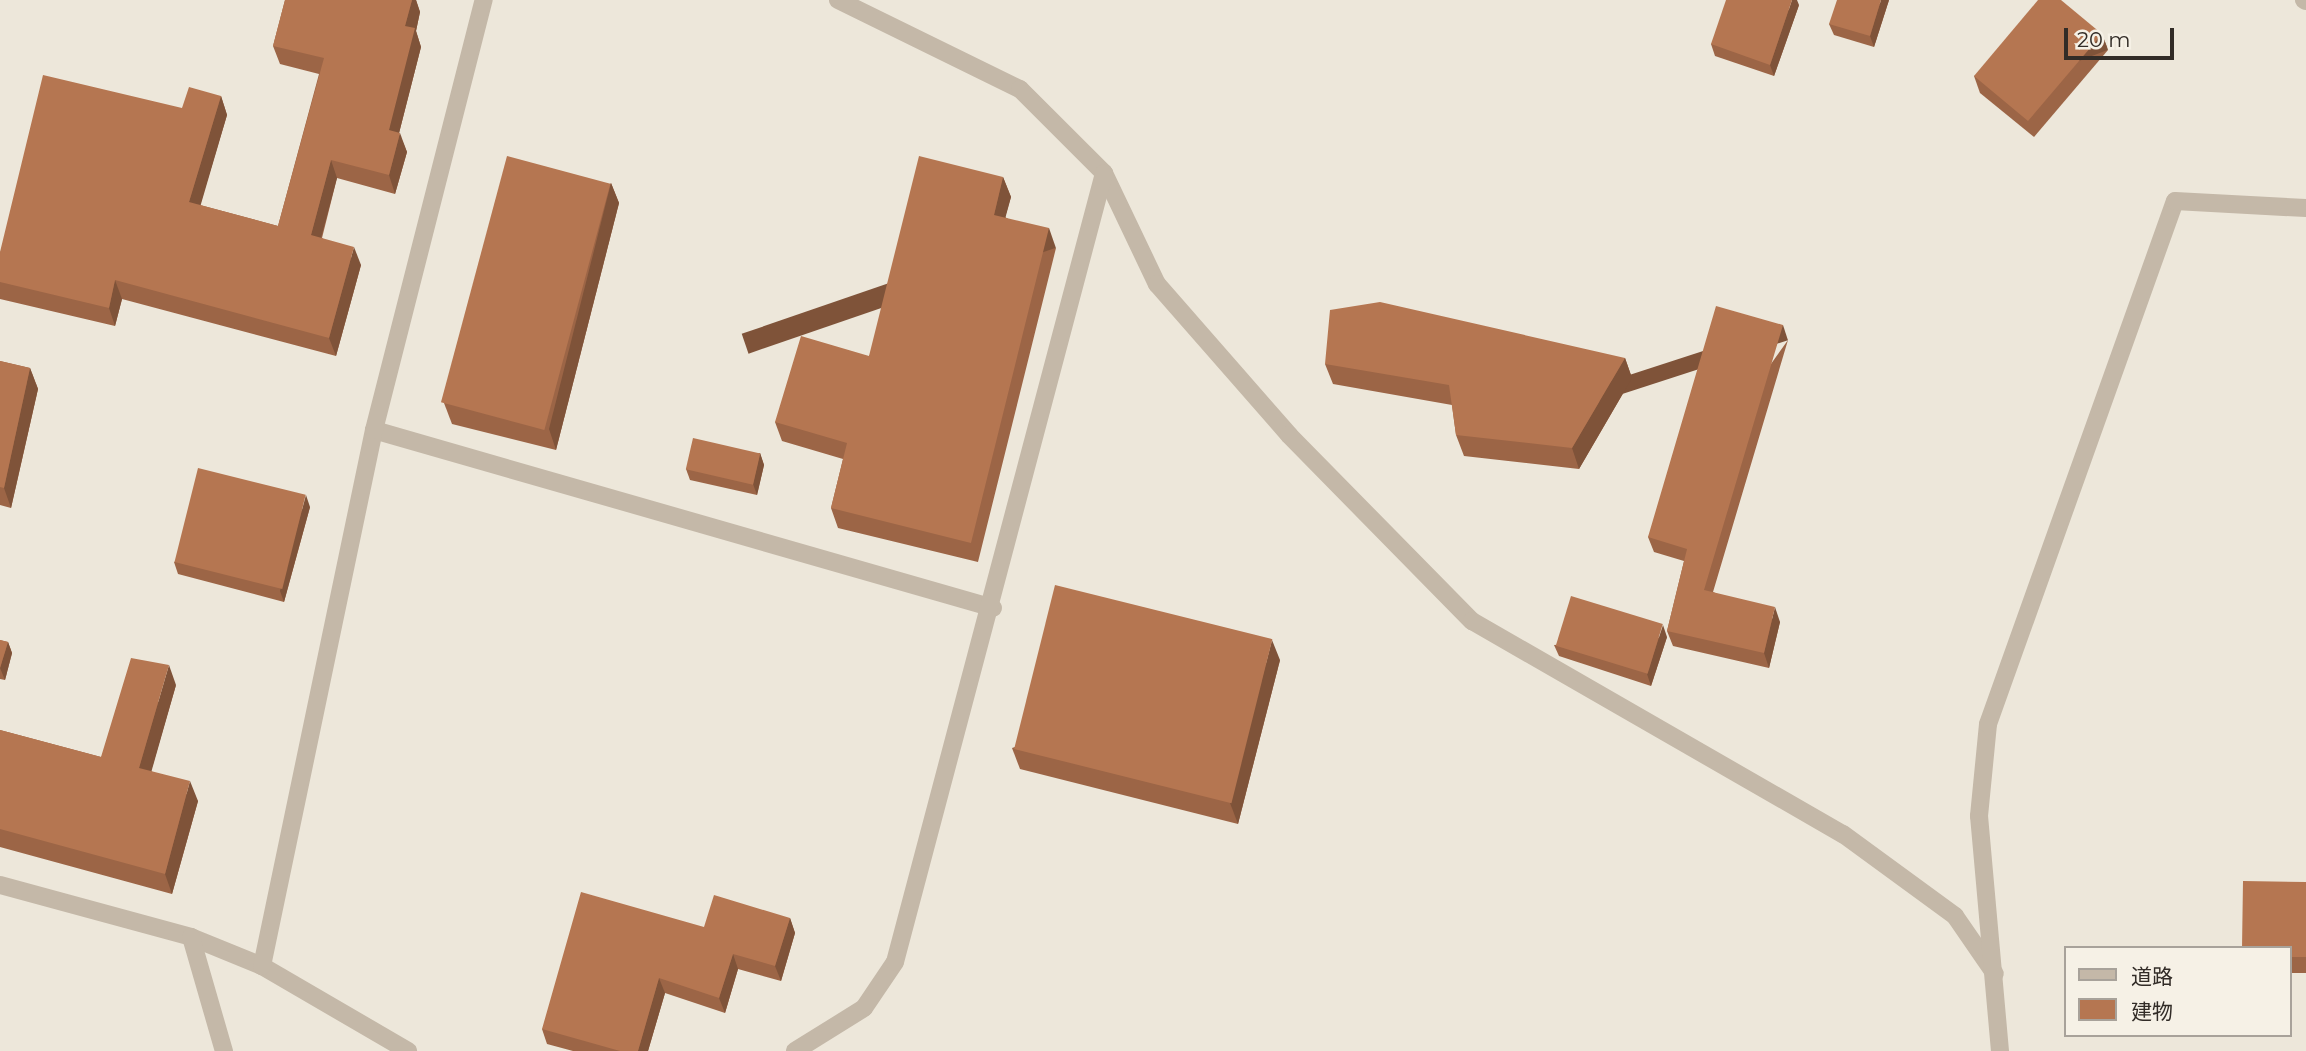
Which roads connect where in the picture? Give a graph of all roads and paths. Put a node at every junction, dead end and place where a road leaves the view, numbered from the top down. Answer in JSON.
{"nodes":[{"id":1,"x":484,"y":0,"type":"edge"},
{"id":2,"x":838,"y":0,"type":"edge"},
{"id":3,"x":1104,"y":173,"type":"junction"},
{"id":4,"x":2306,"y":208,"type":"edge"},
{"id":5,"x":374,"y":430,"type":"junction"},
{"id":6,"x":993,"y":608,"type":"junction"},
{"id":7,"x":0,"y":885,"type":"edge"},
{"id":8,"x":191,"y":937,"type":"junction"},
{"id":9,"x":262,"y":966,"type":"junction"},
{"id":10,"x":1995,"y":974,"type":"junction"},
{"id":11,"x":224,"y":1051,"type":"edge"},
{"id":12,"x":408,"y":1051,"type":"edge"},
{"id":13,"x":795,"y":1051,"type":"edge"},
{"id":14,"x":2000,"y":1051,"type":"edge"}],
"edges":[{"from":1,"to":5,"type":"street"},
{"from":2,"to":3,"type":"street"},
{"from":3,"to":6,"type":"street"},
{"from":3,"to":10,"type":"street"},
{"from":4,"to":10,"type":"street"},
{"from":5,"to":6,"type":"street"},
{"from":5,"to":9,"type":"street"},
{"from":6,"to":13,"type":"street"},
{"from":7,"to":8,"type":"street"},
{"from":8,"to":9,"type":"street"},
{"from":8,"to":11,"type":"street"},
{"from":9,"to":12,"type":"street"},
{"from":10,"to":14,"type":"street"}]}
